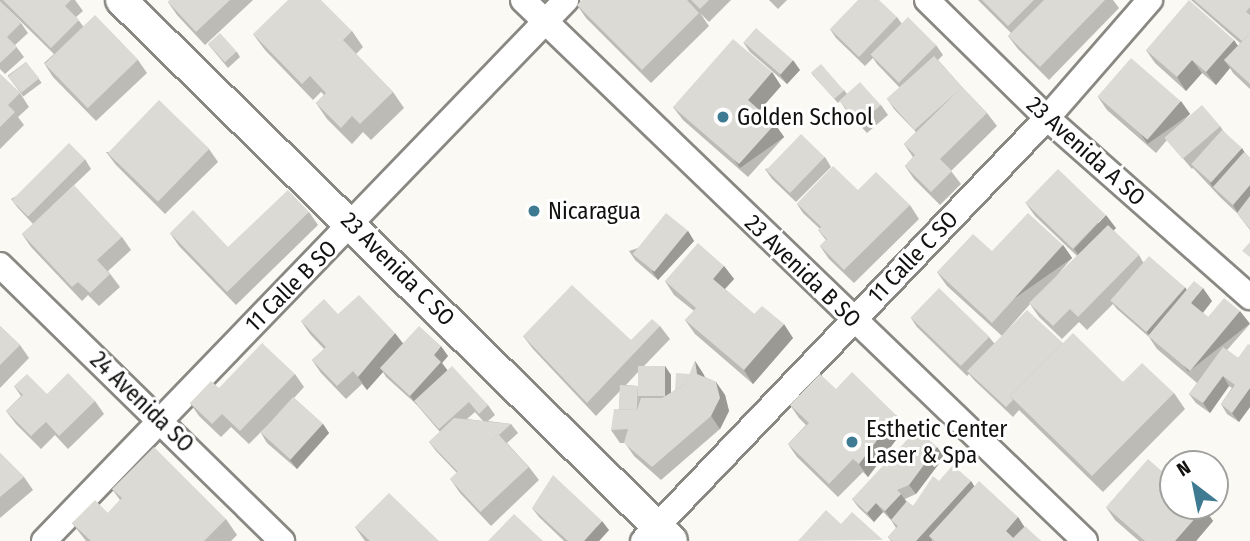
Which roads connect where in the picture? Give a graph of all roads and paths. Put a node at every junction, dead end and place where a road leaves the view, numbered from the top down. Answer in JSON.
{"nodes":[{"id":1,"x":121,"y":0,"type":"edge"},
{"id":2,"x":523,"y":0,"type":"edge"},
{"id":3,"x":566,"y":0,"type":"edge"},
{"id":4,"x":927,"y":0,"type":"edge"},
{"id":5,"x":1150,"y":0,"type":"edge"},
{"id":6,"x":545,"y":22,"type":"junction"},
{"id":7,"x":1047,"y":118,"type":"junction"},
{"id":8,"x":353,"y":223,"type":"junction"},
{"id":9,"x":0,"y":265,"type":"edge"},
{"id":10,"x":1250,"y":297,"type":"edge"},
{"id":11,"x":853,"y":319,"type":"junction"},
{"id":12,"x":161,"y":418,"type":"junction"},
{"id":13,"x":658,"y":536,"type":"edge"},
{"id":14,"x":44,"y":541,"type":"edge"},
{"id":15,"x":282,"y":541,"type":"edge"},
{"id":16,"x":1085,"y":541,"type":"edge"}],
"edges":[{"from":1,"to":8,"type":"street","name":"23 Avenida C SO"},
{"from":2,"to":6,"type":"street","name":"23 Avenida B SO"},
{"from":3,"to":6,"type":"street","name":"11 Calle B SO"},
{"from":4,"to":7,"type":"street","name":"23 Avenida A SO"},
{"from":5,"to":7,"type":"street","name":"11 Calle C SO"},
{"from":6,"to":8,"type":"street","name":"11 Calle B SO"},
{"from":6,"to":11,"type":"street","name":"23 Avenida B SO"},
{"from":7,"to":10,"type":"street","name":"23 Avenida A SO"},
{"from":7,"to":11,"type":"street","name":"11 Calle C SO"},
{"from":8,"to":12,"type":"street","name":"11 Calle B SO"},
{"from":8,"to":13,"type":"street","name":"23 Avenida C SO"},
{"from":9,"to":12,"type":"street","name":"24 Avenida SO"},
{"from":11,"to":13,"type":"street","name":"11 Calle C SO"},
{"from":11,"to":16,"type":"street","name":"23 Avenida B SO"},
{"from":12,"to":14,"type":"street","name":"11 Calle B SO"},
{"from":12,"to":15,"type":"street","name":"24 Avenida SO"}]}
